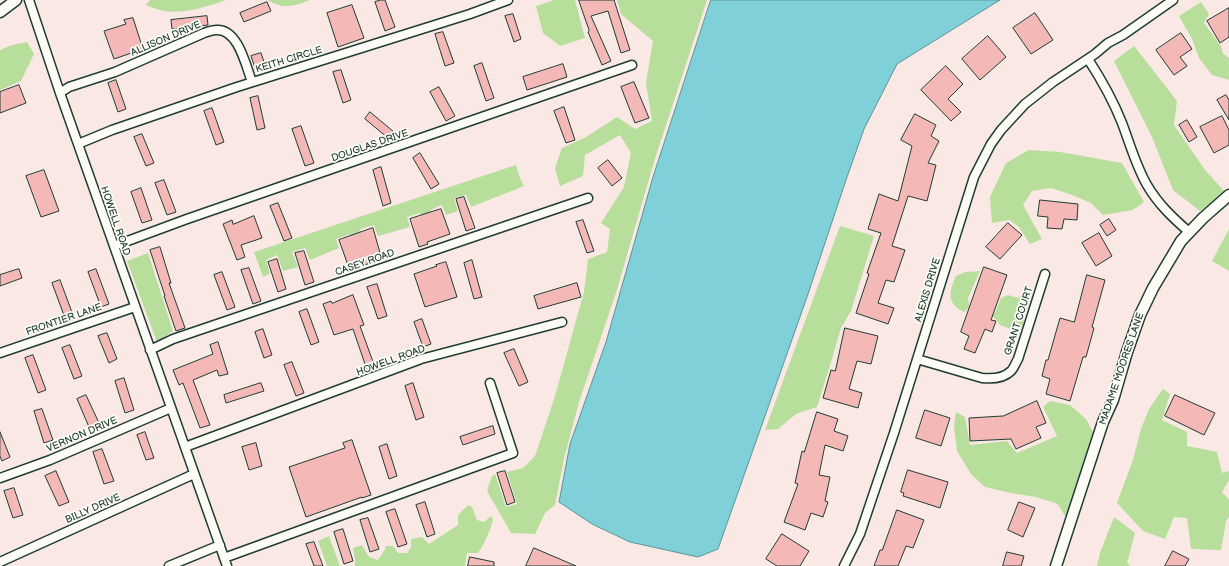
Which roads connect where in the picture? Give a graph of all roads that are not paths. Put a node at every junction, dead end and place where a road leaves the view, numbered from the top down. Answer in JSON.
{"nodes":[{"id":1,"x":16,"y":0,"type":"edge"},
{"id":2,"x":29,"y":0,"type":"edge"},
{"id":3,"x":508,"y":0,"type":"edge"},
{"id":4,"x":1174,"y":0,"type":"edge"},
{"id":5,"x":0,"y":12,"type":"edge"},
{"id":6,"x":1088,"y":58,"type":"junction"},
{"id":7,"x":632,"y":65,"type":"dead end"},
{"id":8,"x":252,"y":82,"type":"junction"},
{"id":9,"x":60,"y":93,"type":"junction"},
{"id":10,"x":78,"y":144,"type":"junction"},
{"id":11,"x":1229,"y":195,"type":"edge"},
{"id":12,"x":588,"y":198,"type":"dead end"},
{"id":13,"x":1189,"y":232,"type":"junction"},
{"id":14,"x":114,"y":246,"type":"junction"},
{"id":15,"x":1045,"y":274,"type":"dead end"},
{"id":16,"x":135,"y":307,"type":"junction"},
{"id":17,"x":562,"y":322,"type":"dead end"},
{"id":18,"x":150,"y":350,"type":"junction"},
{"id":19,"x":0,"y":352,"type":"edge"},
{"id":20,"x":918,"y":359,"type":"junction"},
{"id":21,"x":490,"y":382,"type":"dead end"},
{"id":22,"x":171,"y":408,"type":"junction"},
{"id":23,"x":185,"y":447,"type":"junction"},
{"id":24,"x":194,"y":474,"type":"junction"},
{"id":25,"x":0,"y":478,"type":"edge"},
{"id":26,"x":220,"y":545,"type":"junction"},
{"id":27,"x":0,"y":562,"type":"edge"},
{"id":28,"x":225,"y":562,"type":"edge"},
{"id":29,"x":169,"y":566,"type":"edge"},
{"id":30,"x":844,"y":566,"type":"edge"},
{"id":31,"x":1056,"y":566,"type":"edge"}],
"edges":[{"from":1,"to":5,"type":"street"},
{"from":2,"to":9,"type":"street","name":"HOWELL ROAD"},
{"from":3,"to":8,"type":"street","name":"KEITH CIRCLE"},
{"from":4,"to":6,"type":"street","name":"ALEXIS DRIVE"},
{"from":6,"to":13,"type":"street"},
{"from":6,"to":20,"type":"street","name":"ALEXIS DRIVE"},
{"from":7,"to":14,"type":"street","name":"DOUGLAS DRIVE"},
{"from":8,"to":9,"type":"street","name":"ALLISON DRIVE"},
{"from":8,"to":10,"type":"street","name":"KEITH CIRCLE"},
{"from":9,"to":10,"type":"street","name":"HOWELL ROAD"},
{"from":10,"to":14,"type":"street","name":"HOWELL ROAD"},
{"from":11,"to":13,"type":"street","name":"MADAME MOORES LANE"},
{"from":12,"to":18,"type":"street","name":"CASEY ROAD"},
{"from":13,"to":31,"type":"street","name":"MADAME MOORES LANE"},
{"from":14,"to":16,"type":"street","name":"HOWELL ROAD"},
{"from":15,"to":20,"type":"street","name":"GRANT COURT"},
{"from":16,"to":18,"type":"street","name":"HOWELL ROAD"},
{"from":16,"to":19,"type":"street","name":"FRONTIER LANE"},
{"from":17,"to":23,"type":"street","name":"HOWELL ROAD"},
{"from":18,"to":22,"type":"street","name":"HOWELL ROAD"},
{"from":20,"to":30,"type":"street","name":"ALEXIS DRIVE"},
{"from":21,"to":28,"type":"street","name":"HOWELL ROAD"},
{"from":22,"to":23,"type":"street","name":"HOWELL ROAD"},
{"from":22,"to":25,"type":"street","name":"VERNON DRIVE"},
{"from":23,"to":24,"type":"street","name":"HOWELL ROAD"},
{"from":24,"to":26,"type":"street","name":"HOWELL ROAD"},
{"from":24,"to":27,"type":"street","name":"BILLY DRIVE"},
{"from":26,"to":28,"type":"street","name":"HOWELL ROAD"},
{"from":26,"to":29,"type":"street"}]}
